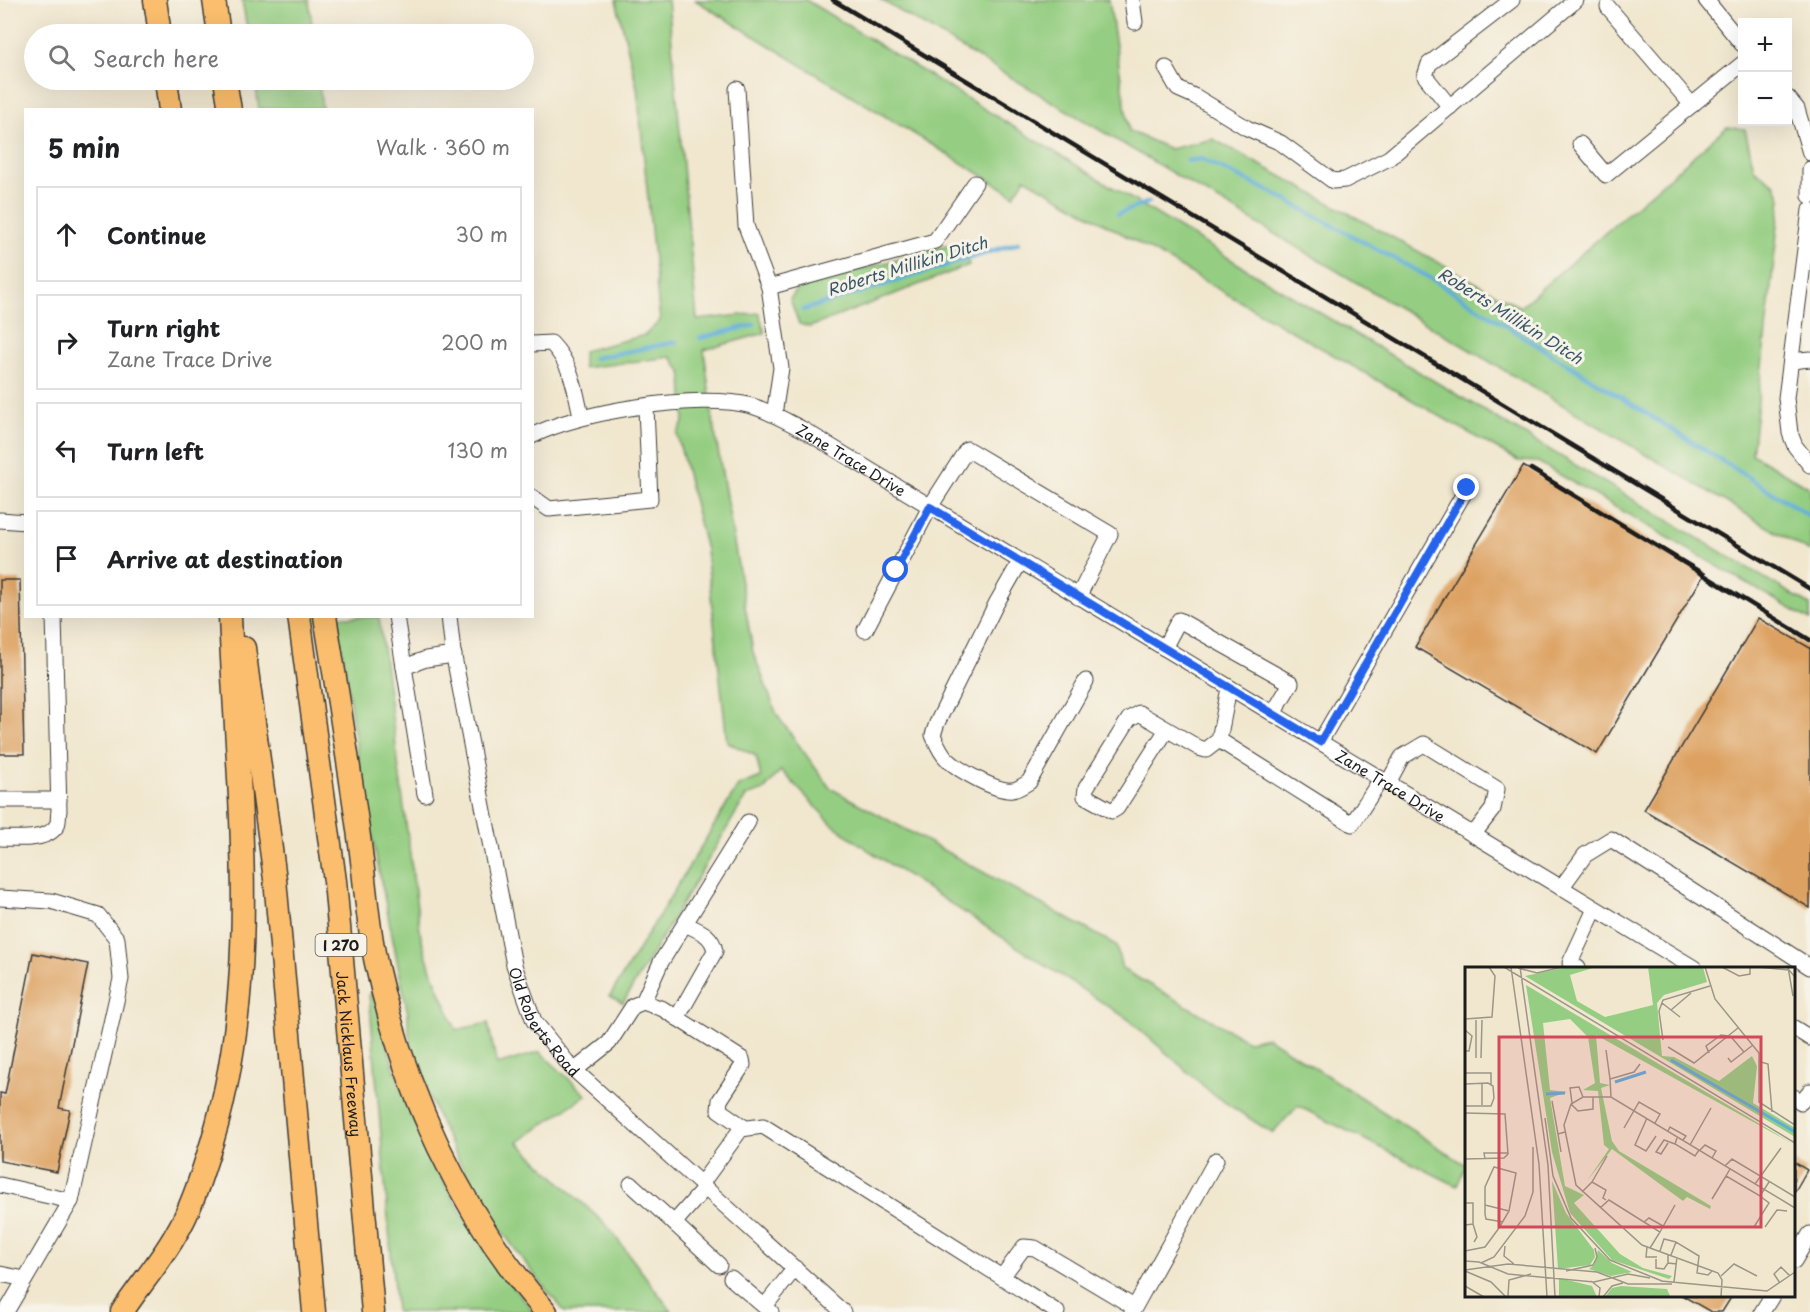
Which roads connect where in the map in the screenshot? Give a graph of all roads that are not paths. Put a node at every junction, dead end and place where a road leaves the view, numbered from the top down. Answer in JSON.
{"nodes":[{"id":1,"x":155,"y":0,"type":"edge"},
{"id":2,"x":214,"y":0,"type":"edge"},
{"id":3,"x":1132,"y":0,"type":"edge"},
{"id":4,"x":1512,"y":0,"type":"edge"},
{"id":5,"x":1576,"y":0,"type":"edge"},
{"id":6,"x":1706,"y":0,"type":"edge"},
{"id":7,"x":1608,"y":7,"type":"dead end"},
{"id":8,"x":1135,"y":22,"type":"dead end"},
{"id":9,"x":159,"y":24,"type":"edge"},
{"id":10,"x":218,"y":24,"type":"edge"},
{"id":11,"x":1738,"y":38,"type":"edge"},
{"id":12,"x":1166,"y":68,"type":"dead end"},
{"id":13,"x":1738,"y":68,"type":"edge"},
{"id":14,"x":737,"y":89,"type":"dead end"},
{"id":15,"x":167,"y":90,"type":"edge"},
{"id":16,"x":227,"y":90,"type":"edge"},
{"id":17,"x":1792,"y":103,"type":"edge"},
{"id":18,"x":1692,"y":105,"type":"junction"},
{"id":19,"x":1450,"y":107,"type":"junction"},
{"id":20,"x":170,"y":108,"type":"edge"},
{"id":21,"x":230,"y":108,"type":"edge"},
{"id":22,"x":1580,"y":144,"type":"dead end"},
{"id":23,"x":1810,"y":153,"type":"edge"},
{"id":24,"x":1810,"y":168,"type":"edge"},
{"id":25,"x":1810,"y":174,"type":"edge"},
{"id":26,"x":975,"y":183,"type":"dead end"},
{"id":27,"x":1810,"y":196,"type":"edge"},
{"id":28,"x":1810,"y":210,"type":"edge"},
{"id":29,"x":769,"y":287,"type":"junction"},
{"id":30,"x":534,"y":344,"type":"edge"},
{"id":31,"x":1810,"y":359,"type":"edge"},
{"id":32,"x":1791,"y":362,"type":"junction"},
{"id":33,"x":646,"y":408,"type":"junction"},
{"id":34,"x":774,"y":415,"type":"junction"},
{"id":35,"x":581,"y":416,"type":"junction"},
{"id":36,"x":534,"y":435,"type":"edge"},
{"id":37,"x":1810,"y":465,"type":"edge"},
{"id":38,"x":1467,"y":488,"type":"dead end"},
{"id":39,"x":534,"y":498,"type":"edge"},
{"id":40,"x":930,"y":507,"type":"junction"},
{"id":41,"x":0,"y":520,"type":"edge"},
{"id":42,"x":24,"y":522,"type":"edge"},
{"id":43,"x":1020,"y":562,"type":"junction"},
{"id":44,"x":1078,"y":597,"type":"junction"},
{"id":45,"x":54,"y":618,"type":"edge"},
{"id":46,"x":231,"y":618,"type":"edge"},
{"id":47,"x":240,"y":618,"type":"edge"},
{"id":48,"x":299,"y":618,"type":"edge"},
{"id":49,"x":325,"y":618,"type":"edge"},
{"id":50,"x":396,"y":618,"type":"edge"},
{"id":51,"x":449,"y":618,"type":"edge"},
{"id":52,"x":865,"y":630,"type":"dead end"},
{"id":53,"x":1164,"y":648,"type":"junction"},
{"id":54,"x":454,"y":655,"type":"junction"},
{"id":55,"x":404,"y":667,"type":"junction"},
{"id":56,"x":1086,"y":681,"type":"dead end"},
{"id":57,"x":1229,"y":688,"type":"junction"},
{"id":58,"x":1272,"y":714,"type":"junction"},
{"id":59,"x":1166,"y":730,"type":"junction"},
{"id":60,"x":1219,"y":740,"type":"junction"},
{"id":61,"x":1320,"y":742,"type":"junction"},
{"id":62,"x":1384,"y":781,"type":"junction"},
{"id":63,"x":425,"y":794,"type":"dead end"},
{"id":64,"x":0,"y":800,"type":"edge"},
{"id":65,"x":59,"y":800,"type":"junction"},
{"id":66,"x":748,"y":822,"type":"dead end"},
{"id":67,"x":1473,"y":835,"type":"junction"},
{"id":68,"x":0,"y":838,"type":"edge"},
{"id":69,"x":1561,"y":888,"type":"junction"},
{"id":70,"x":0,"y":898,"type":"edge"},
{"id":71,"x":1595,"y":909,"type":"junction"},
{"id":72,"x":685,"y":924,"type":"junction"},
{"id":73,"x":1804,"y":965,"type":"edge"},
{"id":74,"x":1571,"y":967,"type":"edge"},
{"id":75,"x":1690,"y":967,"type":"edge"},
{"id":76,"x":643,"y":1002,"type":"junction"},
{"id":77,"x":677,"y":1018,"type":"junction"},
{"id":78,"x":1795,"y":1029,"type":"edge"},
{"id":79,"x":1810,"y":1038,"type":"edge"},
{"id":80,"x":575,"y":1070,"type":"junction"},
{"id":81,"x":745,"y":1128,"type":"junction"},
{"id":82,"x":1216,"y":1160,"type":"dead end"},
{"id":83,"x":631,"y":1184,"type":"dead end"},
{"id":84,"x":0,"y":1185,"type":"edge"},
{"id":85,"x":703,"y":1186,"type":"junction"},
{"id":86,"x":70,"y":1201,"type":"junction"},
{"id":87,"x":674,"y":1223,"type":"junction"},
{"id":88,"x":1810,"y":1234,"type":"edge"},
{"id":89,"x":1795,"y":1259,"type":"edge"},
{"id":90,"x":719,"y":1265,"type":"dead end"},
{"id":91,"x":795,"y":1269,"type":"junction"},
{"id":92,"x":0,"y":1274,"type":"edge"},
{"id":93,"x":1002,"y":1277,"type":"junction"},
{"id":94,"x":731,"y":1278,"type":"dead end"},
{"id":95,"x":25,"y":1279,"type":"junction"},
{"id":96,"x":1771,"y":1297,"type":"edge"},
{"id":97,"x":768,"y":1309,"type":"edge"},
{"id":98,"x":1133,"y":1310,"type":"edge"},
{"id":99,"x":6,"y":1312,"type":"edge"},
{"id":100,"x":122,"y":1312,"type":"edge"},
{"id":101,"x":314,"y":1312,"type":"edge"},
{"id":102,"x":373,"y":1312,"type":"edge"},
{"id":103,"x":546,"y":1312,"type":"edge"},
{"id":104,"x":843,"y":1312,"type":"edge"},
{"id":105,"x":1057,"y":1312,"type":"edge"},
{"id":106,"x":1762,"y":1312,"type":"edge"}],
"edges":[{"from":1,"to":9,"type":"highway"},
{"from":2,"to":10,"type":"highway"},
{"from":3,"to":8,"type":"street"},
{"from":4,"to":19,"type":"street"},
{"from":5,"to":19,"type":"street"},
{"from":6,"to":11,"type":"street"},
{"from":7,"to":18,"type":"street"},
{"from":12,"to":19,"type":"street"},
{"from":13,"to":18,"type":"street"},
{"from":14,"to":29,"type":"street"},
{"from":15,"to":20,"type":"highway"},
{"from":16,"to":21,"type":"highway"},
{"from":17,"to":23,"type":"street"},
{"from":18,"to":22,"type":"street"},
{"from":24,"to":25,"type":"street"},
{"from":25,"to":27,"type":"street"},
{"from":26,"to":29,"type":"street"},
{"from":28,"to":32,"type":"street"},
{"from":29,"to":34,"type":"street"},
{"from":30,"to":35,"type":"street"},
{"from":31,"to":32,"type":"street"},
{"from":32,"to":37,"type":"street"},
{"from":33,"to":34,"type":"street","name":"Zane Trace Drive"},
{"from":33,"to":35,"type":"street","name":"Zane Trace Drive"},
{"from":33,"to":39,"type":"street"},
{"from":34,"to":40,"type":"street","name":"Zane Trace Drive"},
{"from":35,"to":36,"type":"street","name":"Zane Trace Drive"},
{"from":38,"to":61,"type":"street"},
{"from":40,"to":43,"type":"street","name":"Zane Trace Drive"},
{"from":40,"to":44,"type":"street"},
{"from":40,"to":52,"type":"street"},
{"from":41,"to":42,"type":"street"},
{"from":43,"to":44,"type":"street","name":"Zane Trace Drive"},
{"from":43,"to":56,"type":"street"},
{"from":44,"to":53,"type":"street","name":"Zane Trace Drive"},
{"from":45,"to":65,"type":"street"},
{"from":46,"to":100,"type":"highway"},
{"from":47,"to":101,"type":"highway"},
{"from":48,"to":102,"type":"highway","name":"Jack Nicklaus Freeway","number":"I 270"},
{"from":49,"to":103,"type":"highway"},
{"from":50,"to":55,"type":"street"},
{"from":51,"to":54,"type":"street","name":"Old Roberts Road"},
{"from":53,"to":57,"type":"street","name":"Zane Trace Drive"},
{"from":53,"to":58,"type":"street"},
{"from":54,"to":55,"type":"street"},
{"from":54,"to":80,"type":"street","name":"Old Roberts Road"},
{"from":55,"to":63,"type":"street"},
{"from":57,"to":58,"type":"street","name":"Zane Trace Drive"},
{"from":57,"to":60,"type":"street"},
{"from":58,"to":61,"type":"street","name":"Zane Trace Drive"},
{"from":59,"to":59,"type":"street"},
{"from":59,"to":60,"type":"street"},
{"from":60,"to":62,"type":"street"},
{"from":61,"to":62,"type":"street","name":"Zane Trace Drive"},
{"from":62,"to":67,"type":"street","name":"Zane Trace Drive"},
{"from":62,"to":67,"type":"street"},
{"from":64,"to":65,"type":"street"},
{"from":65,"to":68,"type":"street"},
{"from":66,"to":72,"type":"street"},
{"from":67,"to":69,"type":"street","name":"Zane Trace Drive"},
{"from":69,"to":71,"type":"street","name":"Zane Trace Drive"},
{"from":69,"to":73,"type":"street"},
{"from":70,"to":86,"type":"street"},
{"from":71,"to":74,"type":"street"},
{"from":71,"to":75,"type":"street","name":"Zane Trace Drive"},
{"from":72,"to":76,"type":"street"},
{"from":72,"to":77,"type":"street"},
{"from":76,"to":77,"type":"street"},
{"from":76,"to":80,"type":"street"},
{"from":77,"to":81,"type":"street"},
{"from":78,"to":79,"type":"street"},
{"from":80,"to":85,"type":"street","name":"Old Roberts Road"},
{"from":81,"to":85,"type":"street"},
{"from":81,"to":93,"type":"street"},
{"from":82,"to":98,"type":"street"},
{"from":83,"to":87,"type":"street"},
{"from":84,"to":86,"type":"street"},
{"from":85,"to":87,"type":"street"},
{"from":85,"to":91,"type":"street","name":"Old Roberts Road"},
{"from":86,"to":95,"type":"street"},
{"from":87,"to":90,"type":"street"},
{"from":88,"to":89,"type":"street"},
{"from":91,"to":97,"type":"street"},
{"from":91,"to":104,"type":"street","name":"Old Roberts Road"},
{"from":92,"to":95,"type":"street"},
{"from":93,"to":98,"type":"street"},
{"from":93,"to":105,"type":"street"},
{"from":94,"to":97,"type":"street"},
{"from":95,"to":99,"type":"street"},
{"from":96,"to":106,"type":"street"}]}
